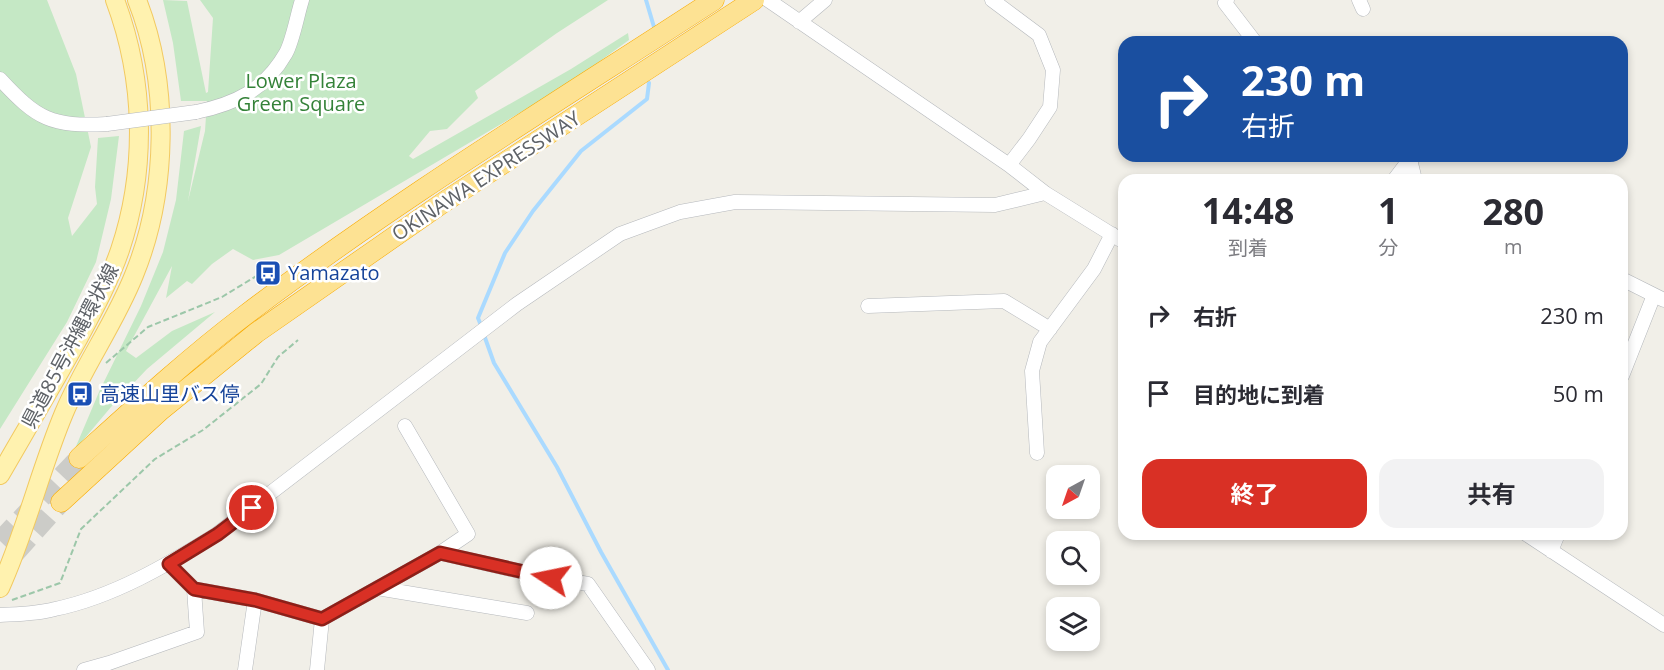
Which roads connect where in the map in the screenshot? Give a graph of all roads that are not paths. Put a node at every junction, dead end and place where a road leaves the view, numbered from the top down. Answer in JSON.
{"nodes":[{"id":1,"x":115,"y":0,"type":"edge"},
{"id":2,"x":137,"y":0,"type":"edge"},
{"id":3,"x":302,"y":0,"type":"edge"},
{"id":4,"x":714,"y":0,"type":"edge"},
{"id":5,"x":754,"y":0,"type":"edge"},
{"id":6,"x":825,"y":0,"type":"edge"},
{"id":7,"x":992,"y":0,"type":"edge"},
{"id":8,"x":1227,"y":0,"type":"edge"},
{"id":9,"x":774,"y":4,"type":"edge"},
{"id":10,"x":799,"y":22,"type":"junction"},
{"id":11,"x":1250,"y":36,"type":"edge"},
{"id":12,"x":0,"y":79,"type":"edge"},
{"id":13,"x":1009,"y":165,"type":"junction"},
{"id":14,"x":1045,"y":193,"type":"junction"},
{"id":15,"x":1118,"y":238,"type":"edge"},
{"id":16,"x":1628,"y":282,"type":"edge"},
{"id":17,"x":1659,"y":298,"type":"edge"},
{"id":18,"x":868,"y":306,"type":"dead end"},
{"id":19,"x":1050,"y":329,"type":"junction"},
{"id":20,"x":1628,"y":363,"type":"edge"},
{"id":21,"x":405,"y":426,"type":"dead end"},
{"id":22,"x":1037,"y":453,"type":"dead end"},
{"id":23,"x":79,"y":459,"type":"tunnel mouth"},
{"id":24,"x":0,"y":475,"type":"edge"},
{"id":25,"x":61,"y":502,"type":"tunnel mouth"},
{"id":26,"x":1535,"y":540,"type":"edge"},
{"id":27,"x":1556,"y":540,"type":"edge"},
{"id":28,"x":1551,"y":551,"type":"junction"},
{"id":29,"x":440,"y":553,"type":"junction"},
{"id":30,"x":169,"y":564,"type":"junction"},
{"id":31,"x":377,"y":588,"type":"junction"},
{"id":32,"x":194,"y":589,"type":"junction"},
{"id":33,"x":6,"y":594,"type":"edge"},
{"id":34,"x":255,"y":600,"type":"junction"},
{"id":35,"x":527,"y":613,"type":"dead end"},
{"id":36,"x":0,"y":615,"type":"edge"},
{"id":37,"x":322,"y":619,"type":"junction"},
{"id":38,"x":1664,"y":625,"type":"edge"},
{"id":39,"x":84,"y":670,"type":"edge"},
{"id":40,"x":245,"y":670,"type":"edge"},
{"id":41,"x":317,"y":670,"type":"edge"},
{"id":42,"x":648,"y":670,"type":"edge"}],
"edges":[{"from":1,"to":24,"type":"main road","name":"県道85号沖縄環状線"},
{"from":2,"to":33,"type":"main road","name":"県道85号沖縄環状線"},
{"from":3,"to":12,"type":"street","bridge":true},
{"from":4,"to":23,"type":"highway","name":"OKINAWA EXPRESSWAY"},
{"from":5,"to":25,"type":"highway","name":"OKINAWA EXPRESSWAY"},
{"from":6,"to":10,"type":"street"},
{"from":7,"to":13,"type":"street"},
{"from":8,"to":11,"type":"street"},
{"from":9,"to":10,"type":"street"},
{"from":10,"to":13,"type":"street"},
{"from":13,"to":14,"type":"street"},
{"from":14,"to":15,"type":"street"},
{"from":14,"to":30,"type":"street"},
{"from":15,"to":19,"type":"street"},
{"from":16,"to":17,"type":"street"},
{"from":17,"to":20,"type":"street"},
{"from":18,"to":19,"type":"street"},
{"from":19,"to":22,"type":"street"},
{"from":21,"to":29,"type":"street"},
{"from":26,"to":28,"type":"street"},
{"from":27,"to":28,"type":"street"},
{"from":28,"to":38,"type":"street"},
{"from":29,"to":31,"type":"street"},
{"from":29,"to":42,"type":"street"},
{"from":30,"to":32,"type":"street"},
{"from":30,"to":36,"type":"street"},
{"from":31,"to":35,"type":"street"},
{"from":31,"to":37,"type":"street"},
{"from":32,"to":34,"type":"street"},
{"from":32,"to":39,"type":"street"},
{"from":34,"to":37,"type":"street"},
{"from":34,"to":40,"type":"street"},
{"from":37,"to":41,"type":"street"}]}
